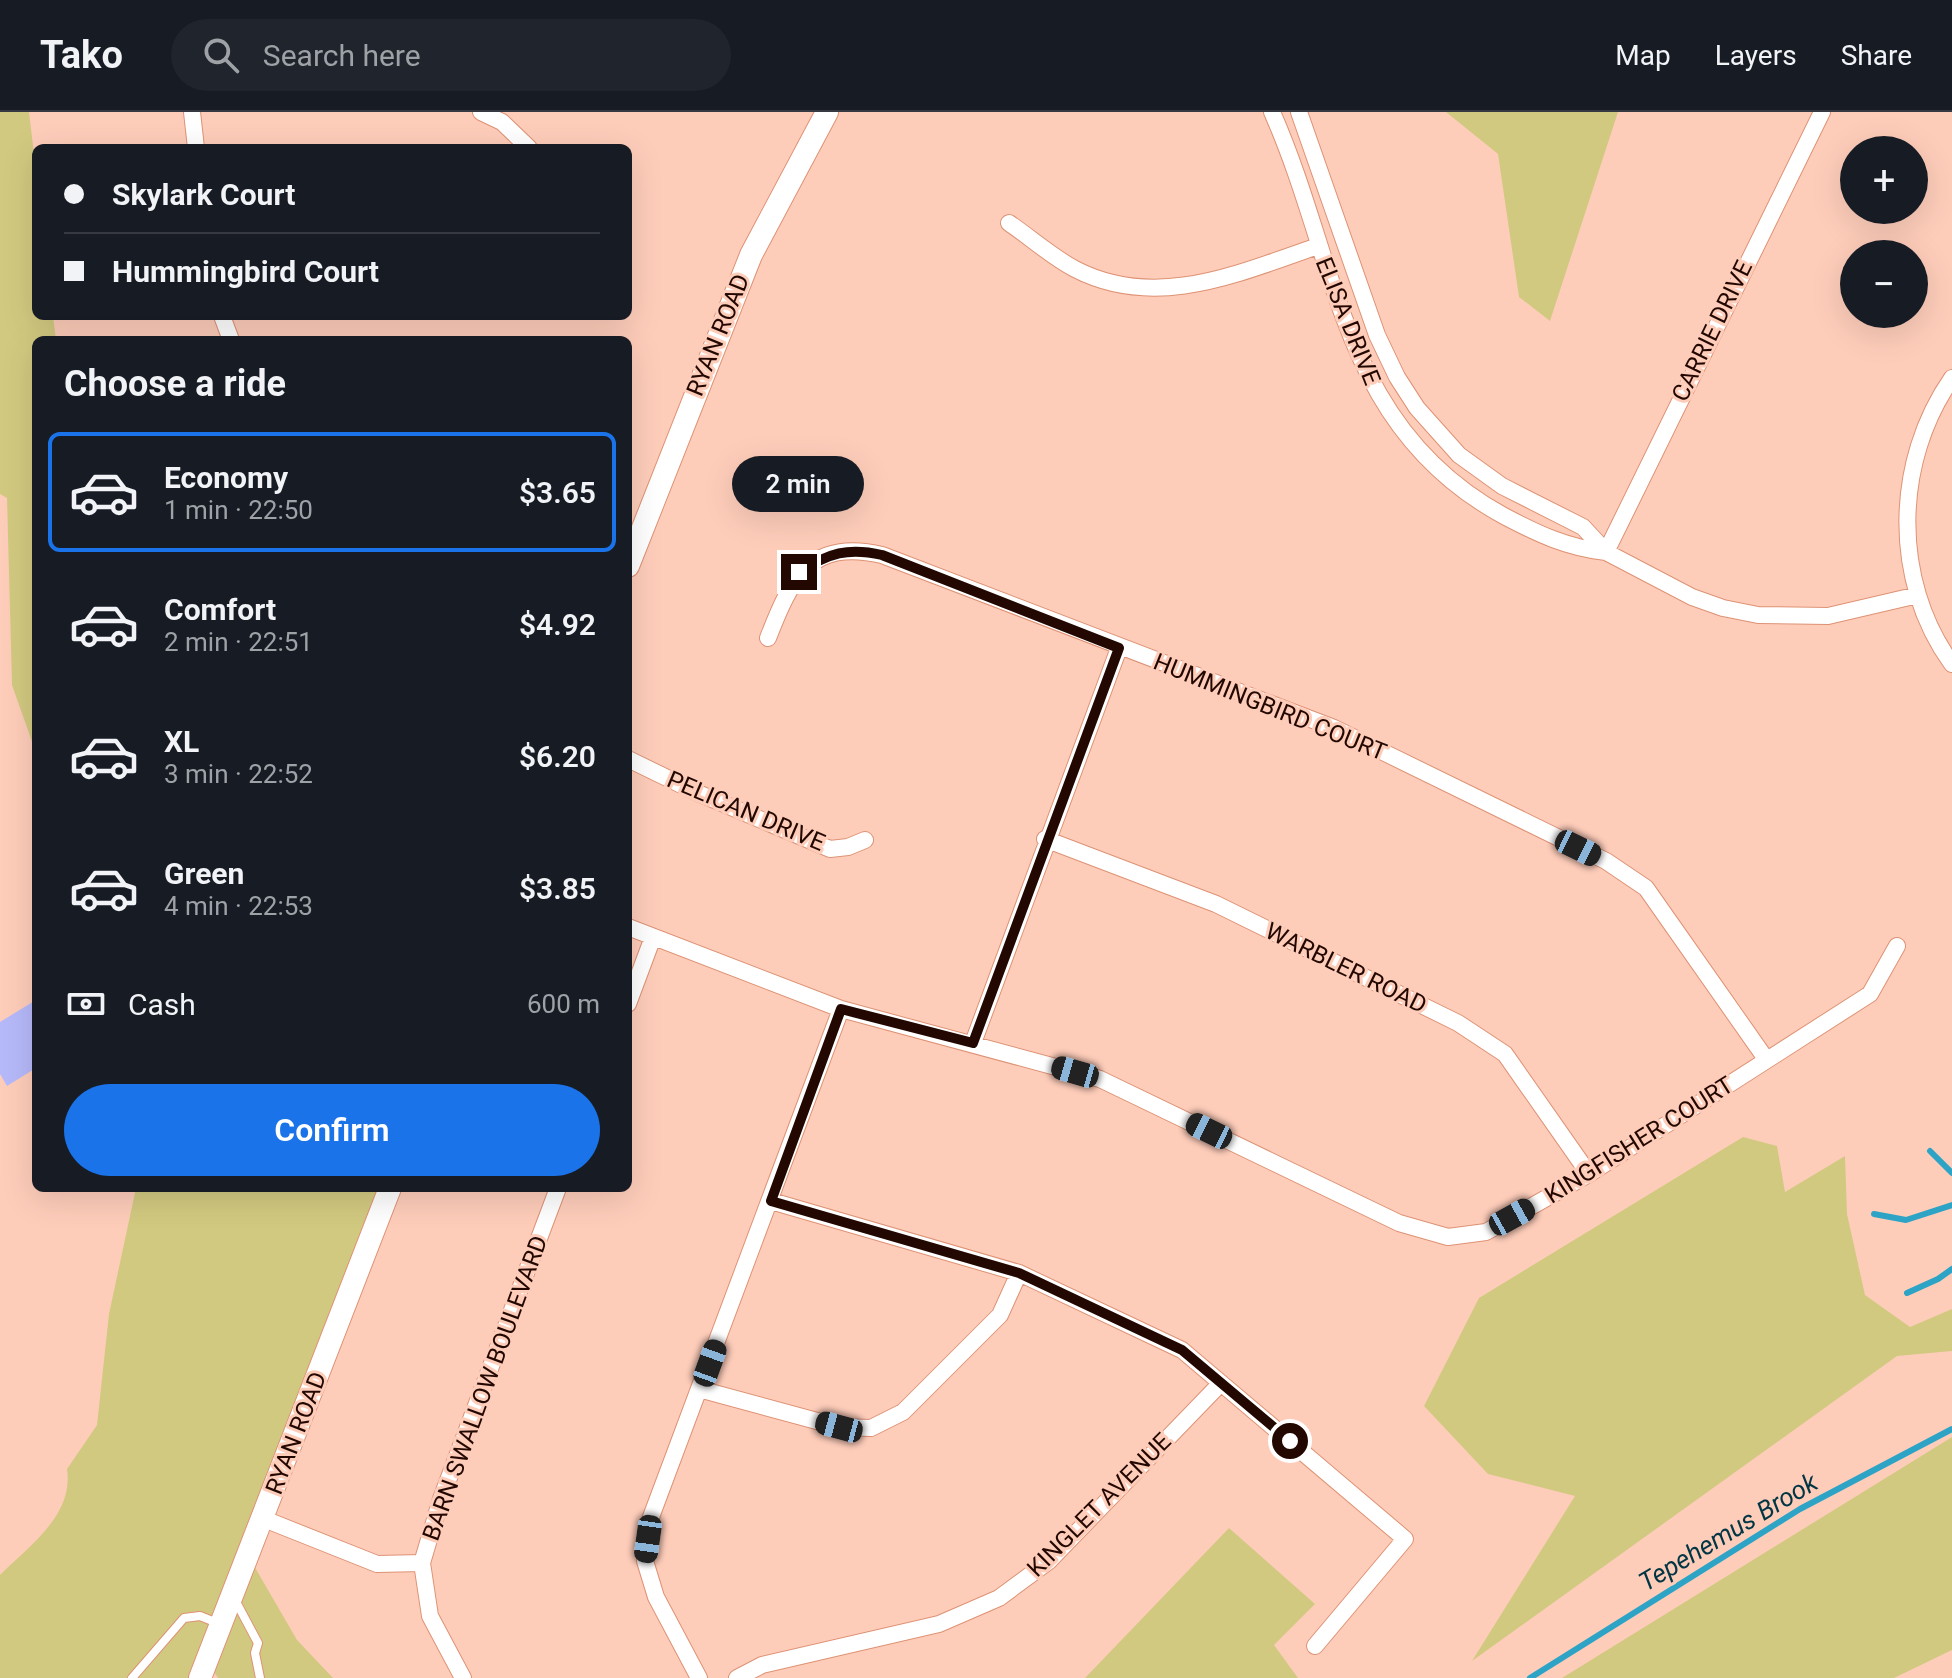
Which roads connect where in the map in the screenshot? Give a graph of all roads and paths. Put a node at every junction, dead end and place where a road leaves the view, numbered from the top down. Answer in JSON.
{"nodes":[{"id":1,"x":192,"y":112,"type":"edge"},
{"id":2,"x":481,"y":112,"type":"edge"},
{"id":3,"x":827,"y":112,"type":"edge"},
{"id":4,"x":1272,"y":112,"type":"edge"},
{"id":5,"x":1299,"y":112,"type":"edge"},
{"id":6,"x":1822,"y":112,"type":"edge"},
{"id":7,"x":196,"y":144,"type":"edge"},
{"id":8,"x":525,"y":144,"type":"edge"},
{"id":9,"x":1009,"y":223,"type":"dead end"},
{"id":10,"x":1318,"y":246,"type":"junction"},
{"id":11,"x":1389,"y":360,"type":"junction"},
{"id":12,"x":1364,"y":372,"type":"junction"},
{"id":13,"x":1952,"y":378,"type":"edge"},
{"id":14,"x":1459,"y":455,"type":"junction"},
{"id":15,"x":1444,"y":475,"type":"junction"},
{"id":16,"x":1606,"y":552,"type":"junction"},
{"id":17,"x":632,"y":556,"type":"edge"},
{"id":18,"x":1918,"y":595,"type":"junction"},
{"id":19,"x":768,"y":638,"type":"dead end"},
{"id":20,"x":1119,"y":648,"type":"junction"},
{"id":21,"x":1952,"y":664,"type":"edge"},
{"id":22,"x":632,"y":761,"type":"edge"},
{"id":23,"x":1045,"y":839,"type":"junction"},
{"id":24,"x":865,"y":840,"type":"dead end"},
{"id":25,"x":632,"y":929,"type":"edge"},
{"id":26,"x":653,"y":937,"type":"junction"},
{"id":27,"x":1897,"y":946,"type":"dead end"},
{"id":28,"x":632,"y":993,"type":"edge"},
{"id":29,"x":841,"y":1009,"type":"junction"},
{"id":30,"x":973,"y":1043,"type":"junction"},
{"id":31,"x":1766,"y":1059,"type":"junction"},
{"id":32,"x":1589,"y":1174,"type":"junction"},
{"id":33,"x":388,"y":1192,"type":"edge"},
{"id":34,"x":556,"y":1192,"type":"edge"},
{"id":35,"x":771,"y":1201,"type":"junction"},
{"id":36,"x":1019,"y":1273,"type":"junction"},
{"id":37,"x":1221,"y":1383,"type":"junction"},
{"id":38,"x":699,"y":1389,"type":"junction"},
{"id":39,"x":264,"y":1519,"type":"junction"},
{"id":40,"x":422,"y":1563,"type":"junction"},
{"id":41,"x":232,"y":1594,"type":"junction"},
{"id":42,"x":221,"y":1624,"type":"junction"},
{"id":43,"x":1315,"y":1646,"type":"dead end"},
{"id":44,"x":132,"y":1678,"type":"edge"},
{"id":45,"x":200,"y":1678,"type":"edge"},
{"id":46,"x":260,"y":1678,"type":"edge"},
{"id":47,"x":463,"y":1678,"type":"edge"},
{"id":48,"x":699,"y":1678,"type":"edge"},
{"id":49,"x":737,"y":1678,"type":"edge"}],
"edges":[{"from":1,"to":7,"type":"street"},
{"from":2,"to":8,"type":"street"},
{"from":3,"to":17,"type":"street","name":"RYAN ROAD"},
{"from":4,"to":10,"type":"street","name":"ELISA DRIVE"},
{"from":5,"to":11,"type":"street","name":"ELISA DRIVE"},
{"from":6,"to":16,"type":"street","name":"CARRIE DRIVE"},
{"from":9,"to":10,"type":"street"},
{"from":10,"to":12,"type":"street","name":"ELISA DRIVE"},
{"from":11,"to":12,"type":"street"},
{"from":11,"to":14,"type":"street","name":"ELISA DRIVE"},
{"from":12,"to":15,"type":"street","name":"ELISA DRIVE"},
{"from":13,"to":18,"type":"street"},
{"from":14,"to":15,"type":"street"},
{"from":14,"to":16,"type":"street","name":"ELISA DRIVE"},
{"from":15,"to":16,"type":"street","name":"ELISA DRIVE"},
{"from":16,"to":18,"type":"street","name":"ELISA DRIVE"},
{"from":18,"to":21,"type":"street"},
{"from":19,"to":20,"type":"street","name":"HUMMINGBIRD COURT"},
{"from":20,"to":23,"type":"street"},
{"from":20,"to":31,"type":"street","name":"HUMMINGBIRD COURT"},
{"from":22,"to":24,"type":"street","name":"PELICAN DRIVE"},
{"from":23,"to":30,"type":"street"},
{"from":23,"to":32,"type":"street","name":"WARBLER ROAD"},
{"from":25,"to":26,"type":"street","name":"KINGFISHER COURT"},
{"from":26,"to":28,"type":"street"},
{"from":26,"to":29,"type":"street","name":"KINGFISHER COURT"},
{"from":27,"to":31,"type":"street","name":"KINGFISHER COURT"},
{"from":29,"to":30,"type":"street","name":"KINGFISHER COURT"},
{"from":29,"to":35,"type":"street"},
{"from":30,"to":32,"type":"street","name":"KINGFISHER COURT"},
{"from":31,"to":32,"type":"street","name":"KINGFISHER COURT"},
{"from":33,"to":39,"type":"street","name":"RYAN ROAD"},
{"from":34,"to":40,"type":"street","name":"BARN SWALLOW BOULEVARD"},
{"from":35,"to":36,"type":"street"},
{"from":35,"to":38,"type":"street"},
{"from":36,"to":37,"type":"street"},
{"from":36,"to":38,"type":"street"},
{"from":37,"to":43,"type":"street"},
{"from":37,"to":49,"type":"street","name":"KINGLET AVENUE"},
{"from":38,"to":48,"type":"street"},
{"from":39,"to":40,"type":"street"},
{"from":39,"to":41,"type":"street","name":"RYAN ROAD"},
{"from":40,"to":47,"type":"street","name":"BARN SWALLOW BOULEVARD"},
{"from":41,"to":42,"type":"street","name":"RYAN ROAD"},
{"from":41,"to":46,"type":"lane"},
{"from":42,"to":44,"type":"lane"},
{"from":42,"to":45,"type":"street","name":"RYAN ROAD"}]}
